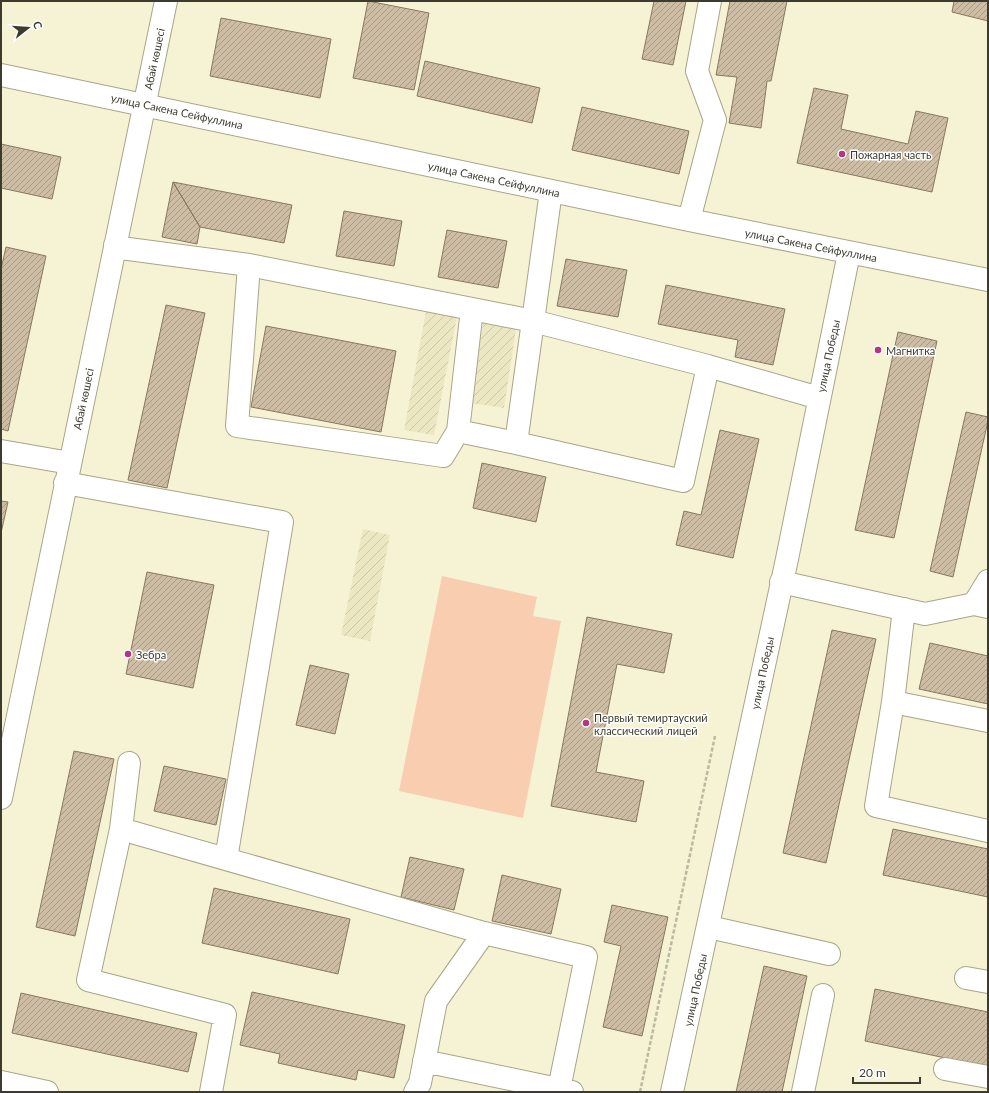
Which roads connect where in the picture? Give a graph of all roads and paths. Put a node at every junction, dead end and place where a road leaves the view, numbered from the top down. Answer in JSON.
{"nodes":[{"id":1,"x":166,"y":1,"type":"edge"},
{"id":2,"x":710,"y":1,"type":"edge"},
{"id":3,"x":1,"y":75,"type":"edge"},
{"id":4,"x":145,"y":104,"type":"junction"},
{"id":5,"x":551,"y":191,"type":"junction"},
{"id":6,"x":689,"y":220,"type":"junction"},
{"id":7,"x":115,"y":245,"type":"junction"},
{"id":8,"x":849,"y":253,"type":"junction"},
{"id":9,"x":249,"y":265,"type":"junction"},
{"id":10,"x":988,"y":280,"type":"edge"},
{"id":11,"x":472,"y":309,"type":"junction"},
{"id":12,"x":533,"y":321,"type":"junction"},
{"id":13,"x":708,"y":366,"type":"junction"},
{"id":14,"x":819,"y":398,"type":"junction"},
{"id":15,"x":458,"y":431,"type":"junction"},
{"id":16,"x":516,"y":443,"type":"junction"},
{"id":17,"x":1,"y":450,"type":"edge"},
{"id":18,"x":68,"y":473,"type":"junction"},
{"id":19,"x":988,"y":581,"type":"edge"},
{"id":20,"x":781,"y":582,"type":"junction"},
{"id":21,"x":981,"y":606,"type":"edge"},
{"id":22,"x":904,"y":609,"type":"junction"},
{"id":23,"x":893,"y":702,"type":"junction"},
{"id":24,"x":8,"y":719,"type":"edge"},
{"id":25,"x":988,"y":721,"type":"edge"},
{"id":26,"x":715,"y":736,"type":"dead end"},
{"id":27,"x":129,"y":763,"type":"dead end"},
{"id":28,"x":1,"y":798,"type":"edge"},
{"id":29,"x":121,"y":829,"type":"junction"},
{"id":30,"x":988,"y":832,"type":"edge"},
{"id":31,"x":226,"y":859,"type":"junction"},
{"id":32,"x":708,"y":927,"type":"junction"},
{"id":33,"x":484,"y":933,"type":"junction"},
{"id":34,"x":829,"y":954,"type":"dead end"},
{"id":35,"x":966,"y":978,"type":"dead end"},
{"id":36,"x":988,"y":982,"type":"edge"},
{"id":37,"x":823,"y":995,"type":"dead end"},
{"id":38,"x":424,"y":1061,"type":"junction"},
{"id":39,"x":945,"y":1069,"type":"dead end"},
{"id":40,"x":988,"y":1077,"type":"edge"},
{"id":41,"x":1,"y":1082,"type":"edge"},
{"id":42,"x":566,"y":1090,"type":"edge"},
{"id":43,"x":47,"y":1092,"type":"edge"},
{"id":44,"x":211,"y":1092,"type":"edge"},
{"id":45,"x":415,"y":1092,"type":"edge"},
{"id":46,"x":640,"y":1092,"type":"edge"},
{"id":47,"x":672,"y":1092,"type":"edge"},
{"id":48,"x":803,"y":1092,"type":"edge"}],
"edges":[{"from":1,"to":4,"type":"street","name":"Абай көшесі"},
{"from":2,"to":6,"type":"street"},
{"from":3,"to":4,"type":"street","name":"улица Сакена Сейфуллина"},
{"from":4,"to":5,"type":"street","name":"улица Сакена Сейфуллина"},
{"from":4,"to":7,"type":"street","name":"Абай көшесі"},
{"from":5,"to":6,"type":"street","name":"улица Сакена Сейфуллина"},
{"from":5,"to":12,"type":"street"},
{"from":6,"to":8,"type":"street","name":"улица Сакена Сейфуллина"},
{"from":7,"to":9,"type":"street"},
{"from":7,"to":18,"type":"street","name":"Абай көшесі"},
{"from":8,"to":10,"type":"street","name":"улица Сакена Сейфуллина"},
{"from":8,"to":14,"type":"street","name":"улица Победы"},
{"from":9,"to":11,"type":"street"},
{"from":9,"to":15,"type":"street"},
{"from":11,"to":12,"type":"street"},
{"from":11,"to":15,"type":"street"},
{"from":12,"to":13,"type":"street"},
{"from":12,"to":16,"type":"street"},
{"from":13,"to":14,"type":"street"},
{"from":13,"to":16,"type":"street"},
{"from":14,"to":20,"type":"street","name":"улица Победы"},
{"from":15,"to":16,"type":"street"},
{"from":17,"to":18,"type":"street"},
{"from":18,"to":24,"type":"street","name":"Абай көшесі"},
{"from":18,"to":31,"type":"street"},
{"from":19,"to":21,"type":"street"},
{"from":20,"to":22,"type":"street"},
{"from":20,"to":32,"type":"street","name":"улица Победы"},
{"from":21,"to":22,"type":"street"},
{"from":22,"to":23,"type":"street"},
{"from":23,"to":25,"type":"street"},
{"from":23,"to":30,"type":"street"},
{"from":24,"to":28,"type":"street","name":"Абай көшесі"},
{"from":26,"to":46,"type":"path"},
{"from":27,"to":29,"type":"street"},
{"from":29,"to":31,"type":"street"},
{"from":29,"to":44,"type":"street"},
{"from":31,"to":33,"type":"street"},
{"from":32,"to":34,"type":"street"},
{"from":32,"to":47,"type":"street","name":"улица Победы"},
{"from":33,"to":38,"type":"street"},
{"from":33,"to":42,"type":"street"},
{"from":35,"to":36,"type":"street"},
{"from":37,"to":48,"type":"street"},
{"from":38,"to":42,"type":"street"},
{"from":38,"to":45,"type":"street"},
{"from":39,"to":40,"type":"street"},
{"from":41,"to":43,"type":"street"}]}
